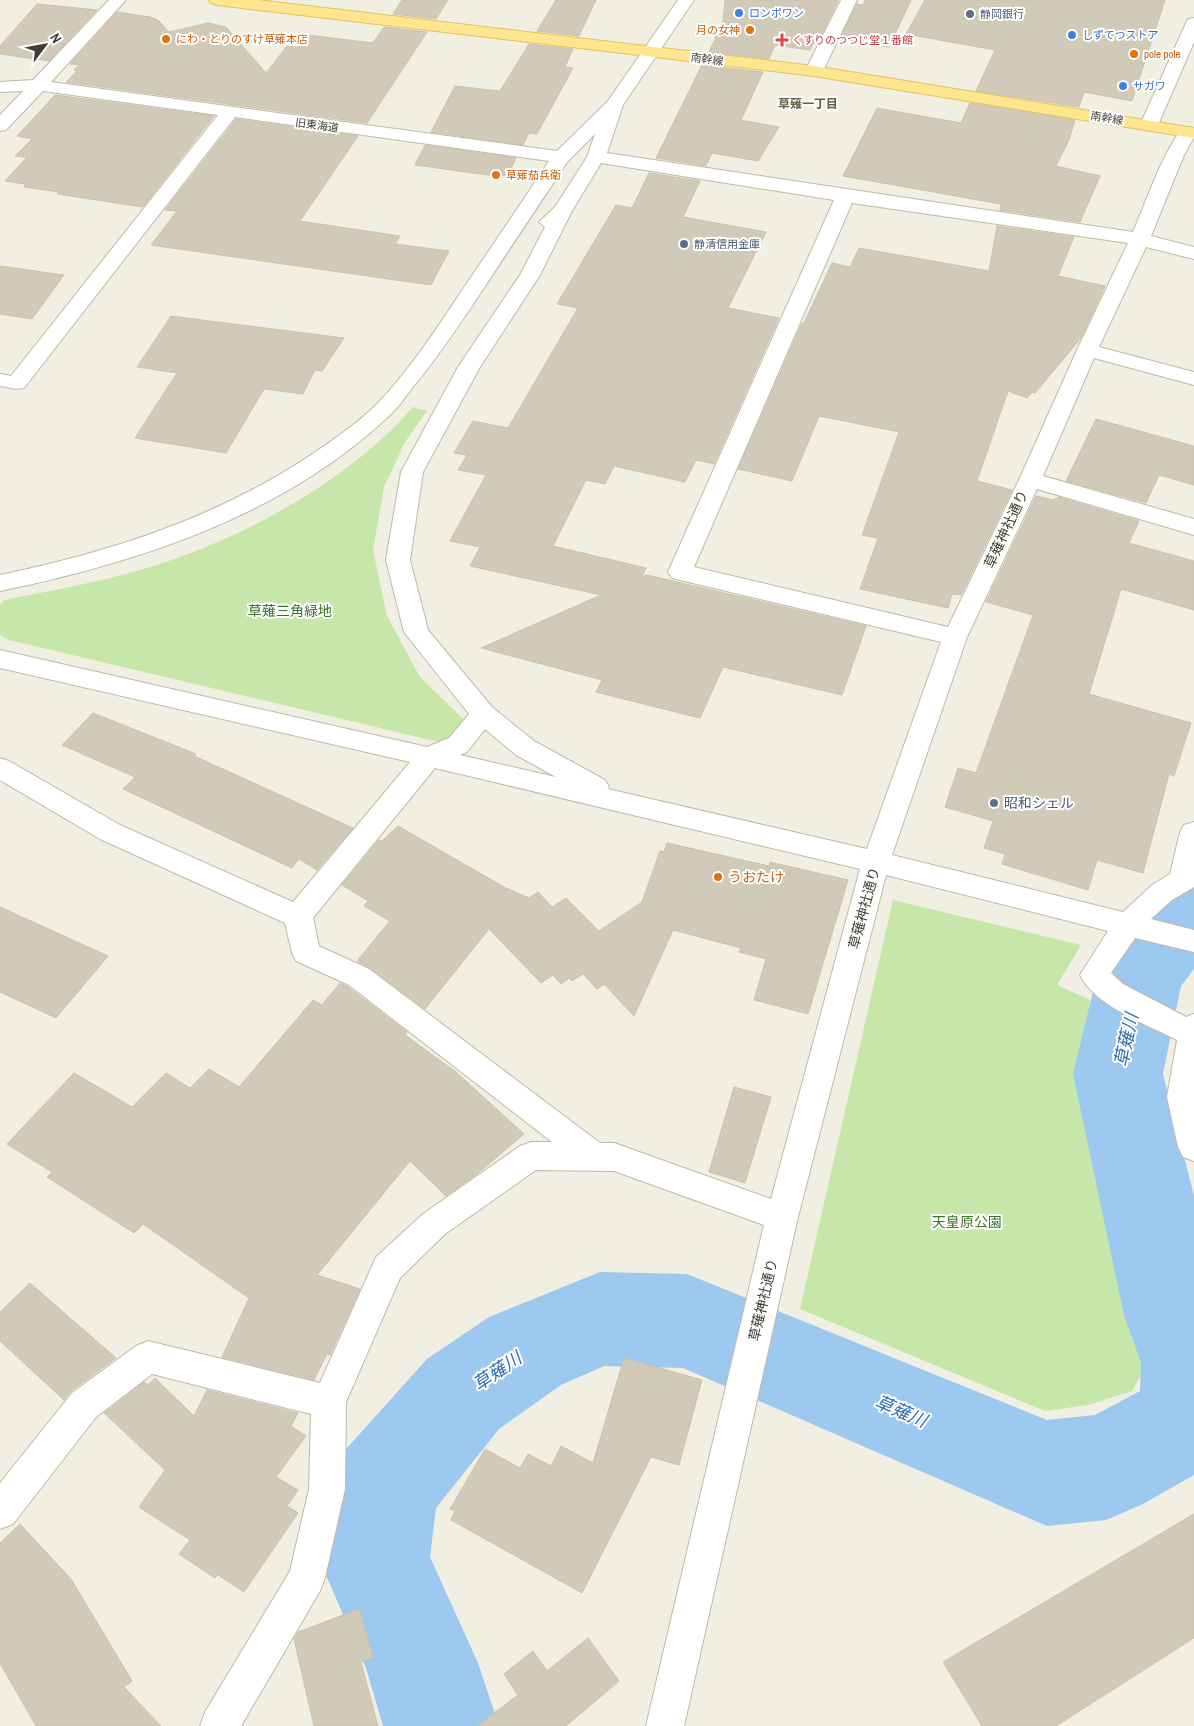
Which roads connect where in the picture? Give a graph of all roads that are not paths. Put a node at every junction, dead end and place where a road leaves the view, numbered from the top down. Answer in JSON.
{"nodes":[{"id":1,"x":118,"y":0,"type":"edge"},
{"id":2,"x":218,"y":0,"type":"edge"},
{"id":3,"x":686,"y":0,"type":"edge"},
{"id":4,"x":849,"y":0,"type":"edge"},
{"id":5,"x":1194,"y":23,"type":"edge"},
{"id":6,"x":652,"y":51,"type":"junction"},
{"id":7,"x":814,"y":71,"type":"junction"},
{"id":8,"x":38,"y":85,"type":"junction"},
{"id":9,"x":0,"y":87,"type":"edge"},
{"id":10,"x":614,"y":105,"type":"junction"},
{"id":11,"x":229,"y":113,"type":"junction"},
{"id":12,"x":1149,"y":125,"type":"junction"},
{"id":13,"x":0,"y":126,"type":"edge"},
{"id":14,"x":1191,"y":133,"type":"edge"},
{"id":15,"x":596,"y":157,"type":"junction"},
{"id":16,"x":562,"y":158,"type":"junction"},
{"id":17,"x":845,"y":196,"type":"junction"},
{"id":18,"x":562,"y":211,"type":"junction"},
{"id":19,"x":1140,"y":239,"type":"junction"},
{"id":20,"x":1194,"y":252,"type":"edge"},
{"id":21,"x":465,"y":302,"type":"junction"},
{"id":22,"x":1087,"y":350,"type":"junction"},
{"id":23,"x":1194,"y":379,"type":"edge"},
{"id":24,"x":0,"y":380,"type":"edge"},
{"id":25,"x":1030,"y":480,"type":"junction"},
{"id":26,"x":1194,"y":527,"type":"edge"},
{"id":27,"x":0,"y":583,"type":"edge"},
{"id":28,"x":956,"y":637,"type":"junction"},
{"id":29,"x":2,"y":661,"type":"edge"},
{"id":30,"x":483,"y":714,"type":"junction"},
{"id":31,"x":429,"y":757,"type":"junction"},
{"id":32,"x":0,"y":768,"type":"edge"},
{"id":33,"x":631,"y":805,"type":"junction"},
{"id":34,"x":1194,"y":832,"type":"edge"},
{"id":35,"x":876,"y":862,"type":"junction"},
{"id":36,"x":1188,"y":877,"type":"edge"},
{"id":37,"x":298,"y":916,"type":"junction"},
{"id":38,"x":1128,"y":924,"type":"junction"},
{"id":39,"x":1194,"y":942,"type":"edge"},
{"id":40,"x":1193,"y":1032,"type":"edge"},
{"id":41,"x":1194,"y":1147,"type":"edge"},
{"id":42,"x":593,"y":1156,"type":"junction"},
{"id":43,"x":782,"y":1217,"type":"junction"},
{"id":44,"x":330,"y":1402,"type":"junction"},
{"id":45,"x":0,"y":1511,"type":"edge"},
{"id":46,"x":219,"y":1726,"type":"edge"},
{"id":47,"x":665,"y":1726,"type":"edge"}],
"edges":[{"from":1,"to":8,"type":"street"},
{"from":2,"to":6,"type":"main road","name":"南幹線"},
{"from":3,"to":6,"type":"street"},
{"from":4,"to":7,"type":"street"},
{"from":5,"to":12,"type":"street"},
{"from":6,"to":7,"type":"main road","name":"南幹線"},
{"from":6,"to":10,"type":"street"},
{"from":7,"to":12,"type":"main road","name":"南幹線"},
{"from":8,"to":9,"type":"street","name":"旧東海道"},
{"from":8,"to":11,"type":"street","name":"旧東海道"},
{"from":8,"to":13,"type":"street"},
{"from":10,"to":15,"type":"street"},
{"from":10,"to":16,"type":"street"},
{"from":11,"to":16,"type":"street","name":"旧東海道"},
{"from":11,"to":24,"type":"street"},
{"from":12,"to":14,"type":"main road","name":"南幹線"},
{"from":14,"to":19,"type":"street","name":"草薙神社通り"},
{"from":15,"to":17,"type":"street"},
{"from":15,"to":18,"type":"street"},
{"from":16,"to":21,"type":"street"},
{"from":17,"to":19,"type":"street"},
{"from":17,"to":28,"type":"street"},
{"from":18,"to":21,"type":"street"},
{"from":18,"to":30,"type":"street"},
{"from":19,"to":20,"type":"street"},
{"from":19,"to":22,"type":"street","name":"草薙神社通り"},
{"from":21,"to":27,"type":"street"},
{"from":22,"to":23,"type":"street"},
{"from":22,"to":25,"type":"street","name":"草薙神社通り"},
{"from":25,"to":26,"type":"street"},
{"from":25,"to":28,"type":"street","name":"草薙神社通り"},
{"from":28,"to":35,"type":"street","name":"草薙神社通り"},
{"from":29,"to":31,"type":"street"},
{"from":30,"to":31,"type":"street"},
{"from":30,"to":33,"type":"street"},
{"from":31,"to":33,"type":"street"},
{"from":31,"to":37,"type":"street"},
{"from":32,"to":37,"type":"street"},
{"from":33,"to":35,"type":"street"},
{"from":34,"to":36,"type":"street"},
{"from":35,"to":38,"type":"street"},
{"from":35,"to":43,"type":"street","name":"草薙神社通り"},
{"from":36,"to":38,"type":"street"},
{"from":37,"to":42,"type":"street"},
{"from":38,"to":39,"type":"street"},
{"from":38,"to":40,"type":"street"},
{"from":40,"to":41,"type":"street"},
{"from":42,"to":43,"type":"street"},
{"from":42,"to":44,"type":"street"},
{"from":43,"to":47,"type":"street","name":"草薙神社通り"},
{"from":44,"to":45,"type":"street"},
{"from":44,"to":46,"type":"street"}]}
